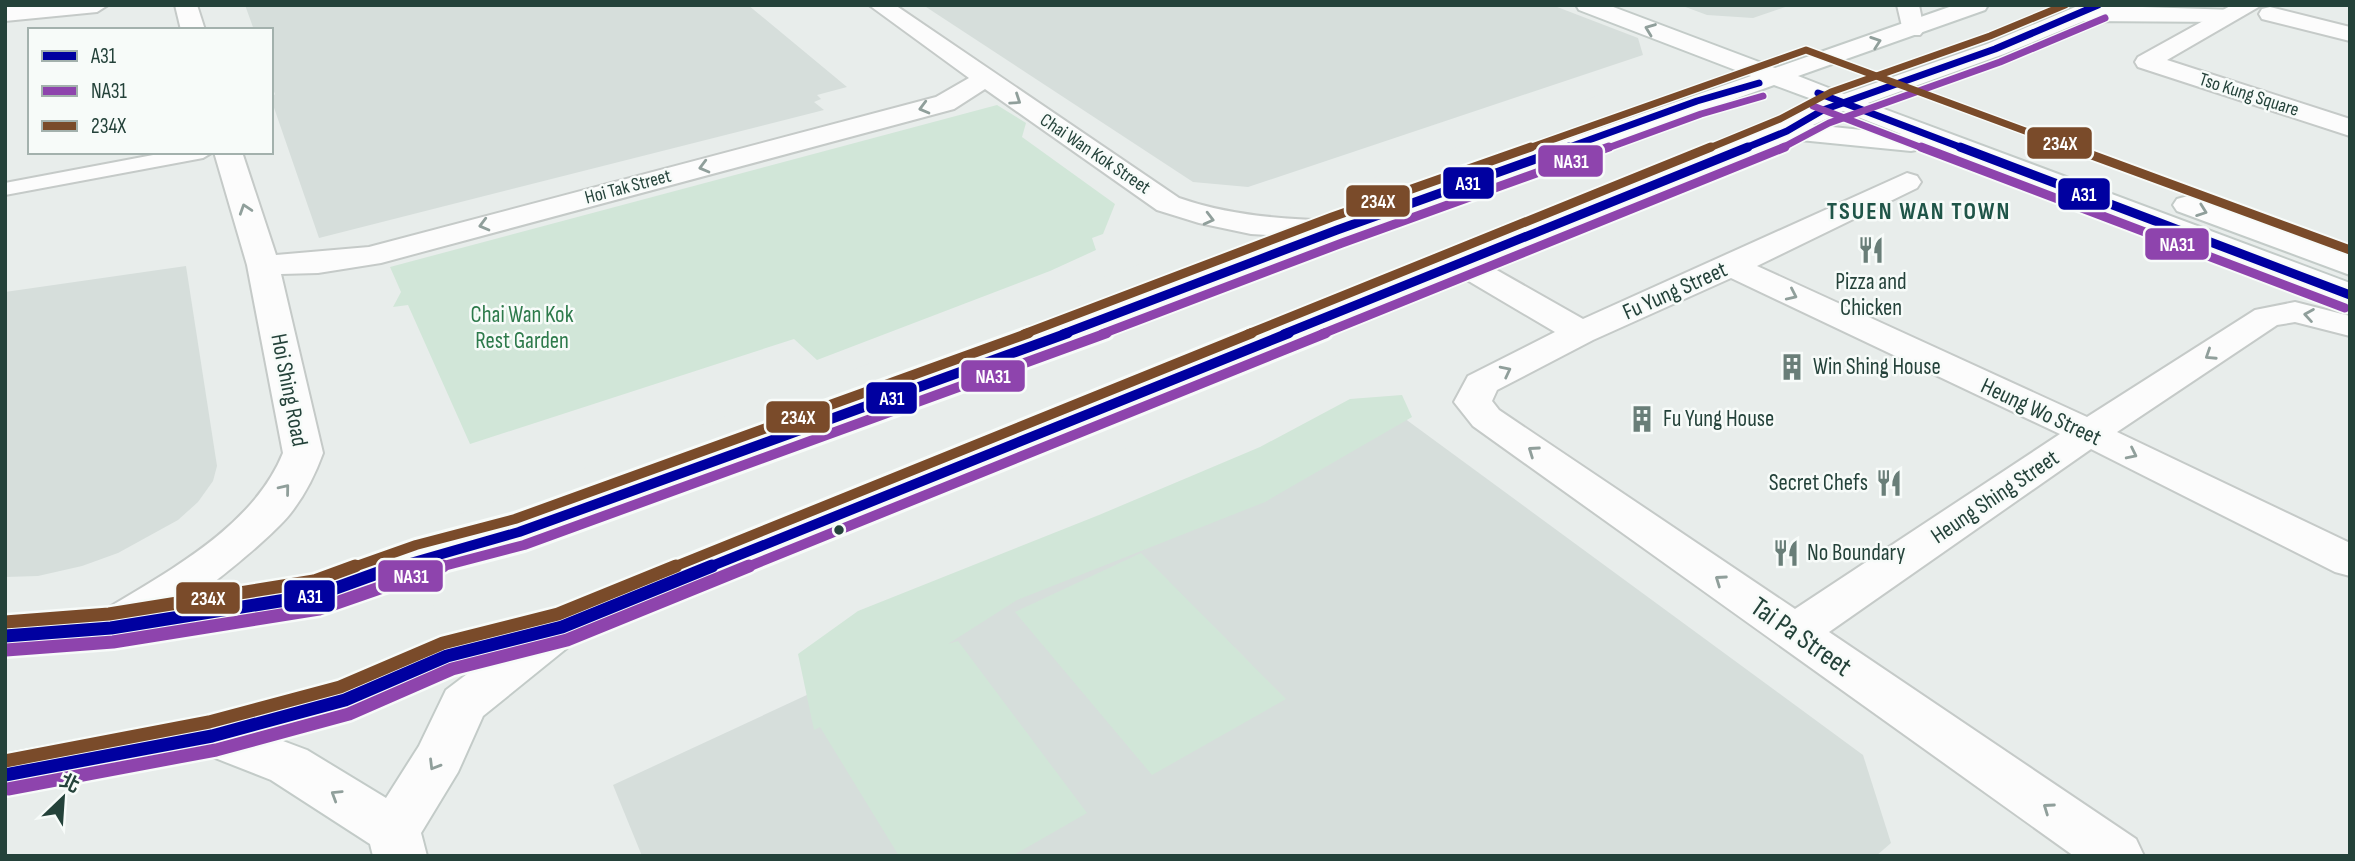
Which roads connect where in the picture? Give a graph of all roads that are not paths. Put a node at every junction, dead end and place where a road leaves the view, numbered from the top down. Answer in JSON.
{"nodes":[{"id":1,"x":97,"y":5,"type":"edge"},
{"id":2,"x":186,"y":5,"type":"edge"},
{"id":3,"x":880,"y":5,"type":"edge"},
{"id":4,"x":1587,"y":5,"type":"edge"},
{"id":5,"x":1643,"y":5,"type":"edge"},
{"id":6,"x":1908,"y":5,"type":"edge"},
{"id":7,"x":1977,"y":5,"type":"edge"},
{"id":8,"x":2260,"y":9,"type":"edge"},
{"id":9,"x":2090,"y":10,"type":"edge"},
{"id":10,"x":5,"y":14,"type":"edge"},
{"id":11,"x":2228,"y":15,"type":"junction"},
{"id":12,"x":192,"y":28,"type":"edge"},
{"id":13,"x":1912,"y":30,"type":"junction"},
{"id":14,"x":2350,"y":34,"type":"edge"},
{"id":15,"x":1745,"y":42,"type":"junction"},
{"id":16,"x":1712,"y":53,"type":"junction"},
{"id":17,"x":1839,"y":55,"type":"junction"},
{"id":18,"x":1808,"y":64,"type":"junction"},
{"id":19,"x":1776,"y":77,"type":"junction"},
{"id":20,"x":984,"y":78,"type":"junction"},
{"id":21,"x":1878,"y":91,"type":"junction"},
{"id":22,"x":1697,"y":101,"type":"junction"},
{"id":23,"x":1840,"y":102,"type":"junction"},
{"id":24,"x":2350,"y":128,"type":"edge"},
{"id":25,"x":1787,"y":131,"type":"junction"},
{"id":26,"x":1918,"y":138,"type":"junction"},
{"id":27,"x":192,"y":154,"type":"edge"},
{"id":28,"x":229,"y":154,"type":"edge"},
{"id":29,"x":1907,"y":182,"type":"dead end"},
{"id":30,"x":5,"y":189,"type":"edge"},
{"id":31,"x":1337,"y":230,"type":"junction"},
{"id":32,"x":1461,"y":263,"type":"junction"},
{"id":33,"x":263,"y":265,"type":"junction"},
{"id":34,"x":2350,"y":265,"type":"edge"},
{"id":35,"x":1731,"y":266,"type":"junction"},
{"id":36,"x":2350,"y":295,"type":"edge"},
{"id":37,"x":2350,"y":326,"type":"edge"},
{"id":38,"x":1581,"y":332,"type":"junction"},
{"id":39,"x":1486,"y":418,"type":"joint"},
{"id":40,"x":2089,"y":433,"type":"junction"},
{"id":41,"x":2350,"y":561,"type":"edge"},
{"id":42,"x":562,"y":627,"type":"junction"},
{"id":43,"x":111,"y":628,"type":"junction"},
{"id":44,"x":1795,"y":632,"type":"junction"},
{"id":45,"x":5,"y":636,"type":"edge"},
{"id":46,"x":212,"y":736,"type":"junction"},
{"id":47,"x":5,"y":775,"type":"edge"},
{"id":48,"x":397,"y":844,"type":"edge"},
{"id":49,"x":2105,"y":853,"type":"edge"}],
"edges":[{"from":1,"to":10,"type":"street"},
{"from":2,"to":12,"type":"street"},
{"from":3,"to":20,"type":"street","name":"Chai Wan Kok Street"},
{"from":16,"to":4,"type":"street","one_way":true},
{"from":5,"to":15,"type":"street"},
{"from":6,"to":13,"type":"street"},
{"from":7,"to":13,"type":"street"},
{"from":8,"to":11,"type":"street"},
{"from":8,"to":14,"type":"street"},
{"from":9,"to":11,"type":"street"},
{"from":9,"to":21,"type":"street"},
{"from":11,"to":24,"type":"street","name":"Tso Kung Square"},
{"from":17,"to":13,"type":"street","one_way":true},
{"from":15,"to":17,"type":"street"},
{"from":15,"to":18,"type":"street"},
{"from":16,"to":19,"type":"street"},
{"from":16,"to":22,"type":"street"},
{"from":17,"to":18,"type":"street"},
{"from":18,"to":19,"type":"street"},
{"from":18,"to":21,"type":"street"},
{"from":19,"to":22,"type":"street"},
{"from":19,"to":23,"type":"street"},
{"from":20,"to":31,"type":"street","name":"Chai Wan Kok Street","one_way":true},
{"from":20,"to":33,"type":"street","name":"Hoi Tak Street","one_way":true},
{"from":21,"to":23,"type":"street"},
{"from":21,"to":34,"type":"street","one_way":true},
{"from":22,"to":31,"type":"street"},
{"from":23,"to":25,"type":"street"},
{"from":23,"to":26,"type":"street"},
{"from":25,"to":26,"type":"street"},
{"from":25,"to":32,"type":"street"},
{"from":26,"to":36,"type":"street"},
{"from":27,"to":30,"type":"lane"},
{"from":33,"to":28,"type":"street","name":"Hoi Shing Road","one_way":true},
{"from":29,"to":35,"type":"street","name":"Fu Yung Street"},
{"from":31,"to":43,"type":"street"},
{"from":32,"to":38,"type":"street"},
{"from":32,"to":42,"type":"street"},
{"from":43,"to":33,"type":"street","name":"Hoi Shing Road","one_way":true},
{"from":35,"to":38,"type":"street","name":"Fu Yung Street"},
{"from":35,"to":40,"type":"street","name":"Heung Wo Street","one_way":true},
{"from":37,"to":40,"type":"street","name":"Heung Shing Street","one_way":true},
{"from":39,"to":38,"type":"street","name":"Fu Yung Street","one_way":true},
{"from":44,"to":39,"type":"street","name":"Tai Pa Street","one_way":true},
{"from":40,"to":41,"type":"street","name":"Heung Wo Street","one_way":true},
{"from":40,"to":44,"type":"street","name":"Heung Shing Street"},
{"from":42,"to":46,"type":"street"},
{"from":42,"to":48,"type":"street","one_way":true},
{"from":43,"to":45,"type":"street"},
{"from":49,"to":44,"type":"street","name":"Tai Pa Street","one_way":true},
{"from":46,"to":47,"type":"street"},
{"from":48,"to":46,"type":"street","one_way":true}]}
